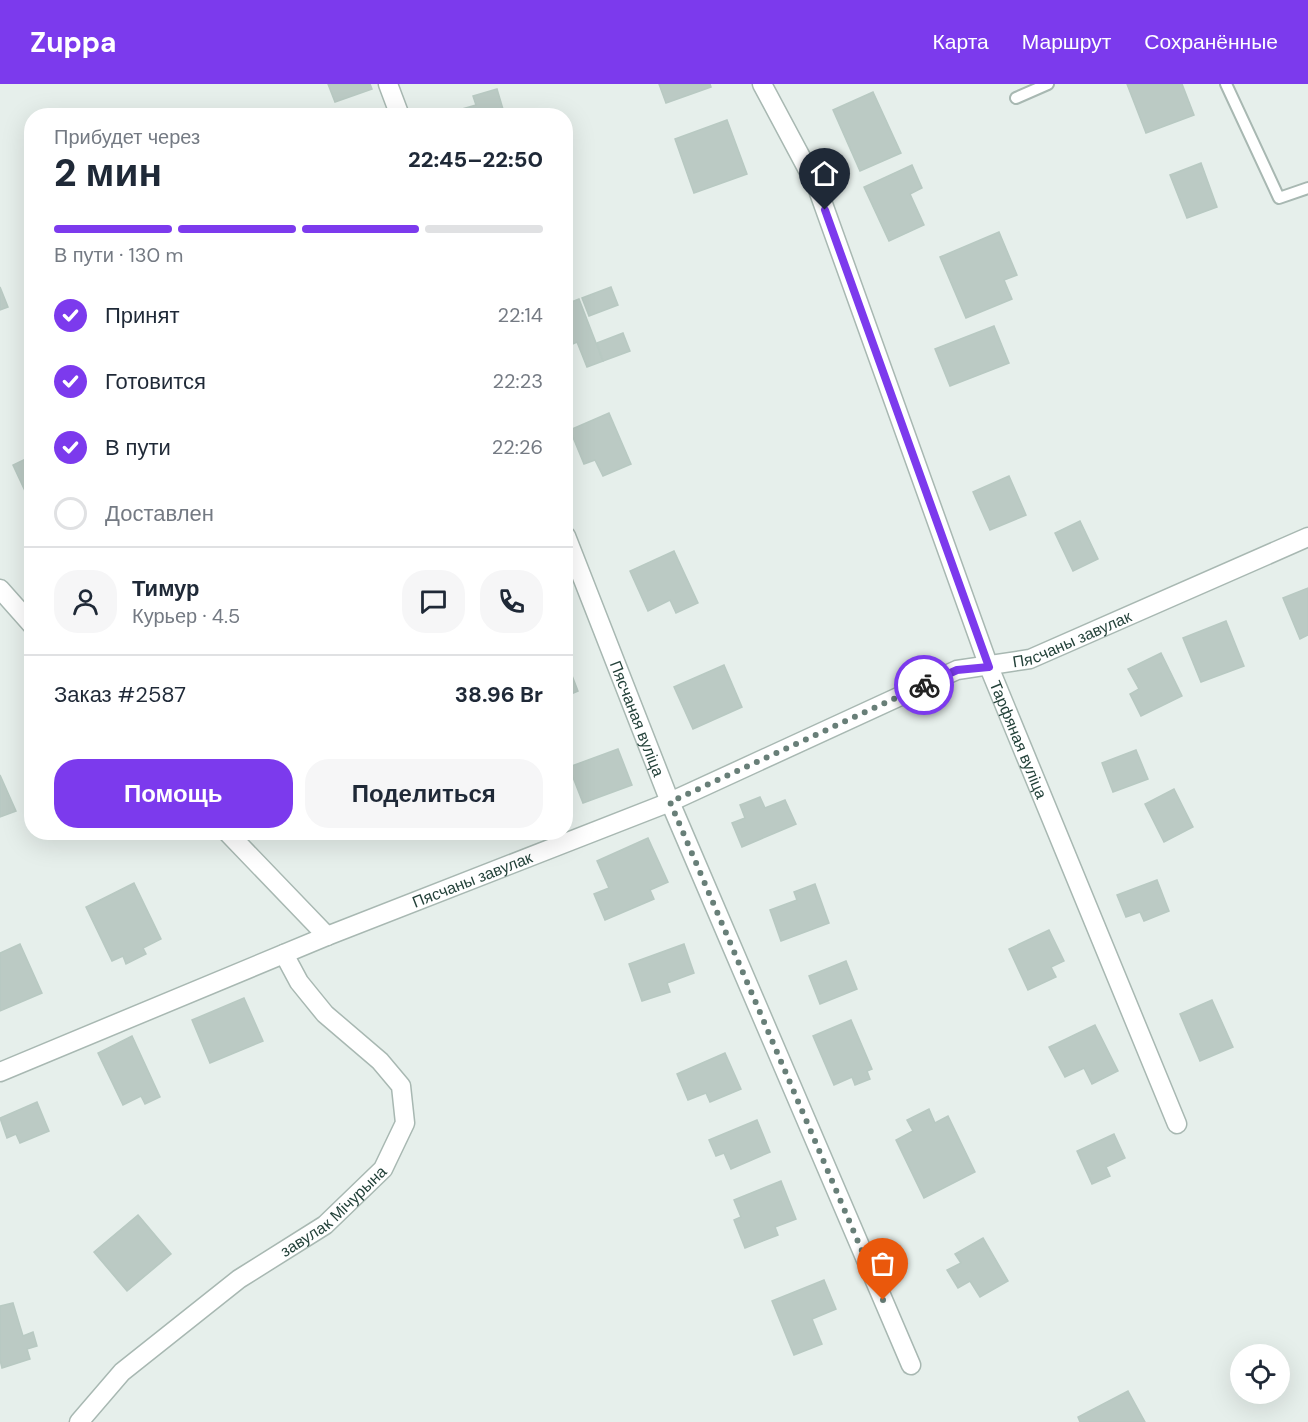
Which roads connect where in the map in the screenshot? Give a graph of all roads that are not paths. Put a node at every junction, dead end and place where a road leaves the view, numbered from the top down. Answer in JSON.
{"nodes":[{"id":1,"x":762,"y":84,"type":"edge"},
{"id":2,"x":1048,"y":84,"type":"edge"},
{"id":3,"x":1226,"y":84,"type":"edge"},
{"id":4,"x":395,"y":86,"type":"edge"},
{"id":5,"x":1016,"y":98,"type":"dead end"},
{"id":6,"x":399,"y":108,"type":"edge"},
{"id":7,"x":1308,"y":188,"type":"edge"},
{"id":8,"x":1308,"y":537,"type":"edge"},
{"id":9,"x":573,"y":554,"type":"edge"},
{"id":10,"x":0,"y":589,"type":"edge"},
{"id":11,"x":24,"y":616,"type":"edge"},
{"id":12,"x":989,"y":667,"type":"junction"},
{"id":13,"x":670,"y":802,"type":"junction"},
{"id":14,"x":235,"y":840,"type":"edge"},
{"id":15,"x":573,"y":840,"type":"edge"},
{"id":16,"x":573,"y":840,"type":"edge"},
{"id":17,"x":327,"y":936,"type":"junction"},
{"id":18,"x":284,"y":954,"type":"junction"},
{"id":19,"x":0,"y":1072,"type":"edge"},
{"id":20,"x":1177,"y":1124,"type":"dead end"},
{"id":21,"x":911,"y":1365,"type":"dead end"},
{"id":22,"x":79,"y":1422,"type":"edge"}],
"edges":[{"from":1,"to":12,"type":"street","name":"Тарфяная вуліца"},
{"from":2,"to":5,"type":"lane"},
{"from":3,"to":7,"type":"lane"},
{"from":4,"to":6,"type":"street"},
{"from":8,"to":12,"type":"street","name":"Пясчаны завулак"},
{"from":9,"to":13,"type":"street","name":"Пясчаная вуліца"},
{"from":10,"to":11,"type":"street"},
{"from":12,"to":13,"type":"street","name":"Пясчаны завулак"},
{"from":12,"to":20,"type":"street","name":"Тарфяная вуліца"},
{"from":13,"to":15,"type":"street","name":"Пясчаны завулак"},
{"from":13,"to":21,"type":"street","name":"Пясчаная вуліца"},
{"from":14,"to":17,"type":"street"},
{"from":16,"to":17,"type":"street","name":"Пясчаны завулак"},
{"from":17,"to":18,"type":"street","name":"Пясчаны завулак"},
{"from":18,"to":19,"type":"street","name":"Пясчаны завулак"},
{"from":18,"to":22,"type":"street","name":"завулак Мічурына"}]}
